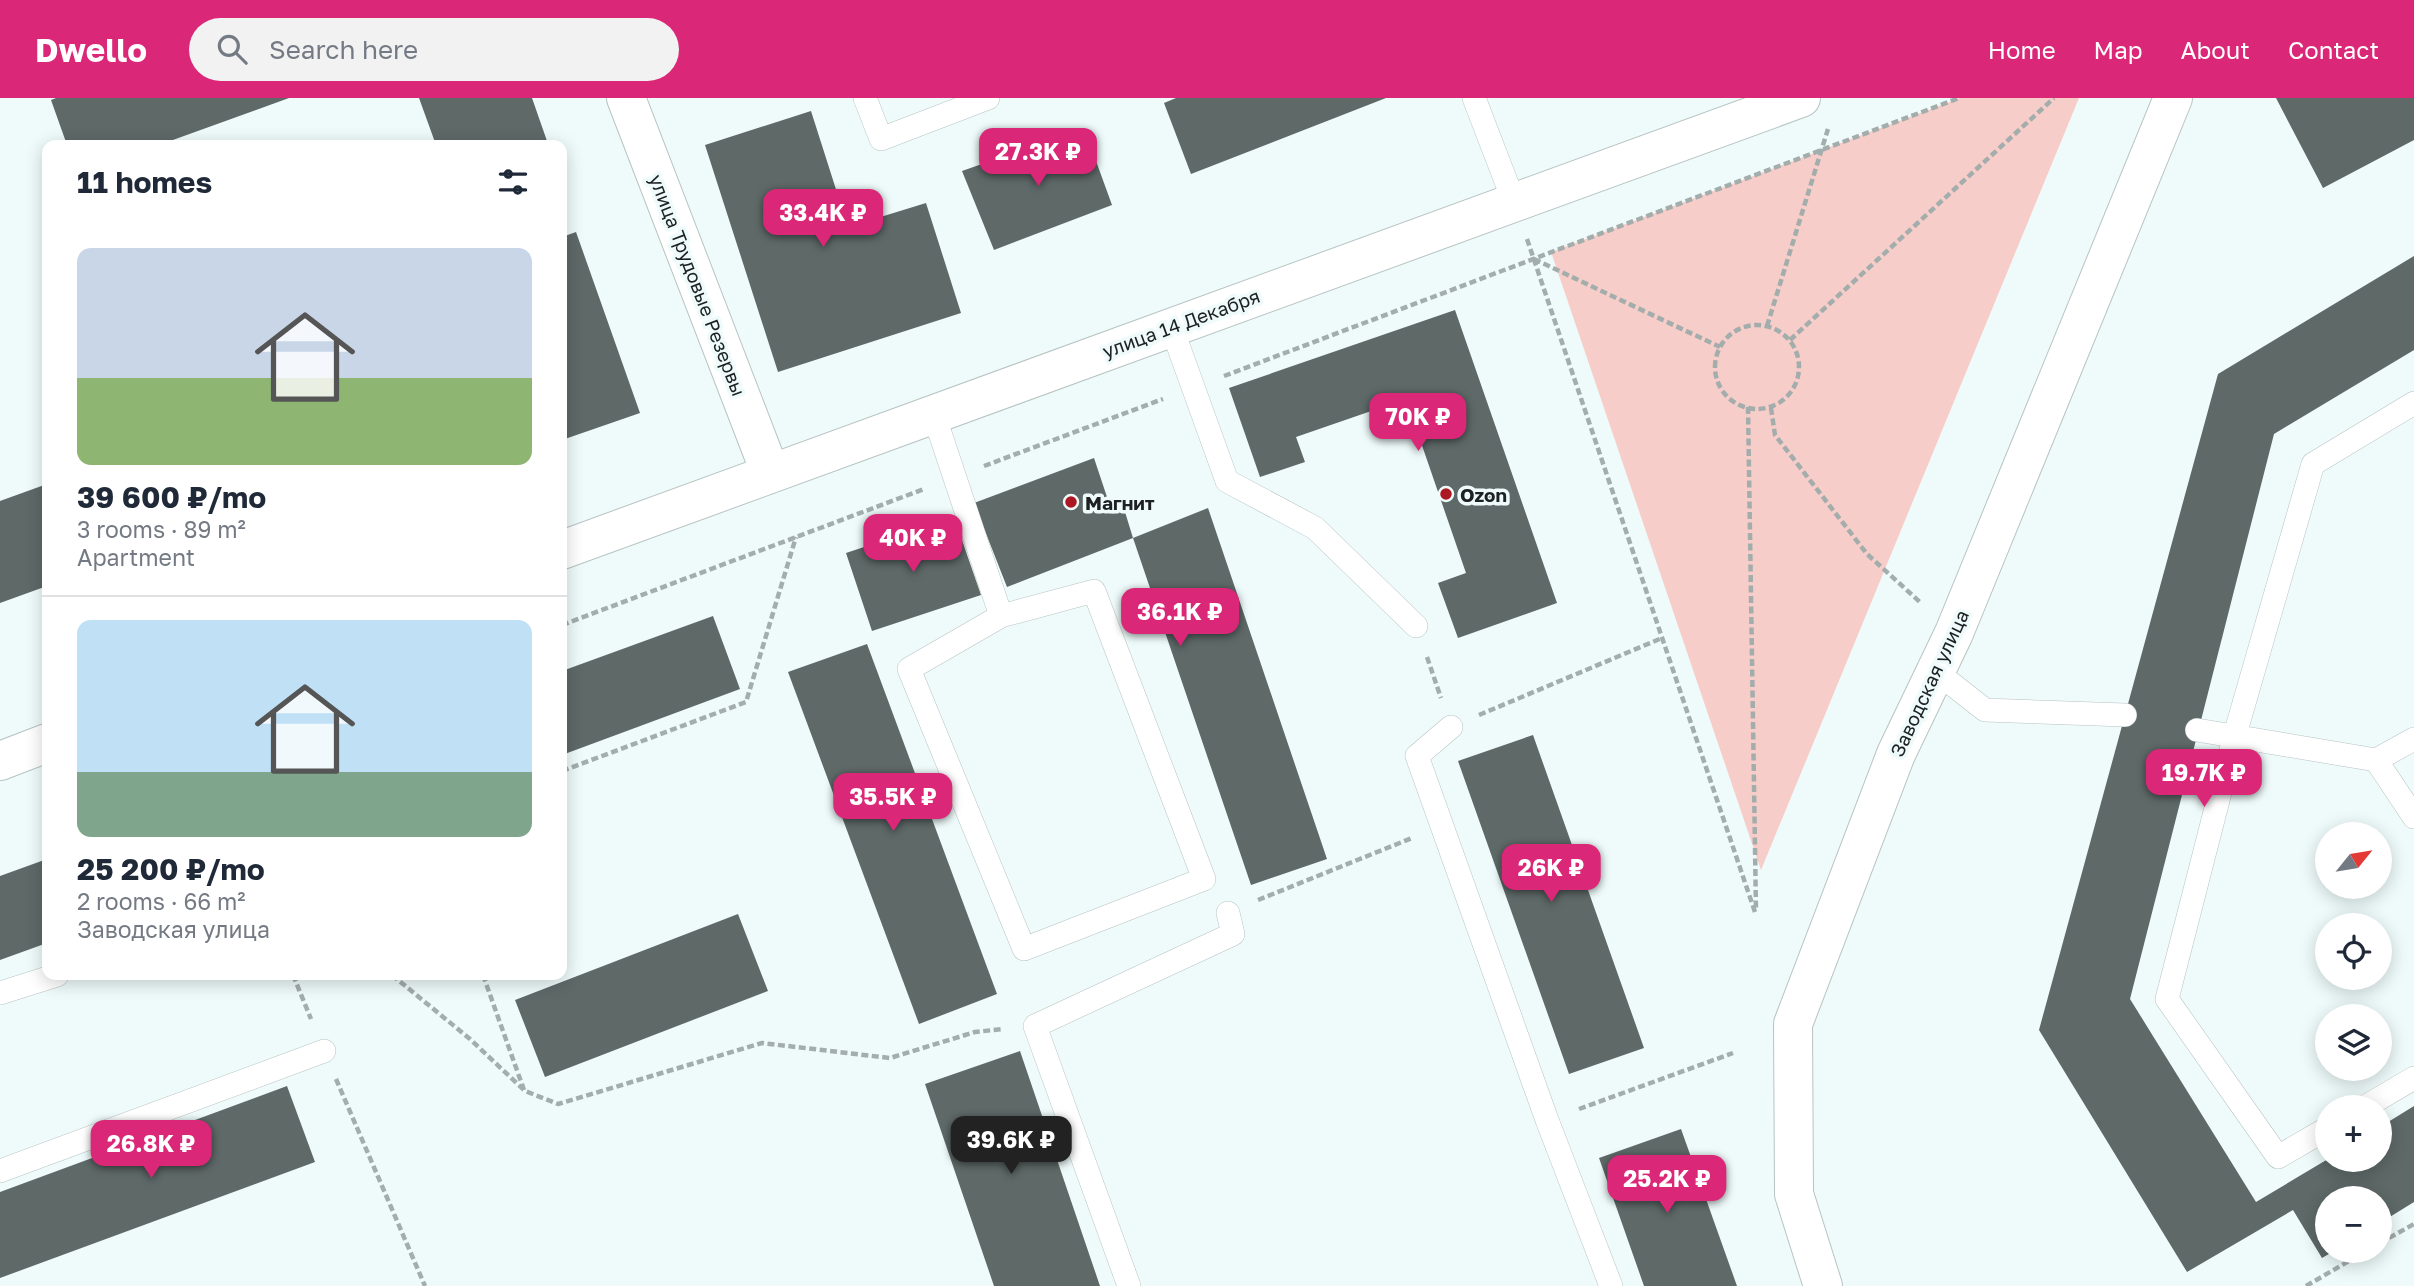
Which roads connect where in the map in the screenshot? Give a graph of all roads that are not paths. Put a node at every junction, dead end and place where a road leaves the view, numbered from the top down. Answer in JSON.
{"nodes":[{"id":1,"x":625,"y":98,"type":"edge"},
{"id":2,"x":865,"y":98,"type":"edge"},
{"id":3,"x":988,"y":98,"type":"edge"},
{"id":4,"x":1474,"y":98,"type":"edge"},
{"id":5,"x":1801,"y":98,"type":"edge"},
{"id":6,"x":2173,"y":98,"type":"edge"},
{"id":7,"x":1514,"y":202,"type":"junction"},
{"id":8,"x":1171,"y":326,"type":"junction"},
{"id":9,"x":2414,"y":403,"type":"edge"},
{"id":10,"x":933,"y":412,"type":"junction"},
{"id":11,"x":770,"y":471,"type":"junction"},
{"id":12,"x":567,"y":548,"type":"edge"},
{"id":13,"x":1001,"y":617,"type":"junction"},
{"id":14,"x":1416,"y":626,"type":"road end"},
{"id":15,"x":1934,"y":670,"type":"junction"},
{"id":16,"x":2125,"y":715,"type":"dead end"},
{"id":17,"x":1451,"y":727,"type":"road end"},
{"id":18,"x":2196,"y":730,"type":"dead end"},
{"id":19,"x":2234,"y":738,"type":"junction"},
{"id":20,"x":2414,"y":738,"type":"edge"},
{"id":21,"x":42,"y":745,"type":"edge"},
{"id":22,"x":2376,"y":760,"type":"junction"},
{"id":23,"x":0,"y":761,"type":"edge"},
{"id":24,"x":2414,"y":817,"type":"edge"},
{"id":25,"x":1228,"y":913,"type":"road end"},
{"id":26,"x":42,"y":980,"type":"edge"},
{"id":27,"x":0,"y":993,"type":"edge"},
{"id":28,"x":324,"y":1051,"type":"road end"},
{"id":29,"x":2414,"y":1078,"type":"edge"},
{"id":30,"x":2385,"y":1095,"type":"edge"},
{"id":31,"x":2315,"y":1136,"type":"edge"},
{"id":32,"x":0,"y":1171,"type":"edge"},
{"id":33,"x":1129,"y":1286,"type":"edge"},
{"id":34,"x":1611,"y":1286,"type":"edge"},
{"id":35,"x":1823,"y":1286,"type":"edge"}],
"edges":[{"from":1,"to":11,"type":"main road","name":"улица Трудовые Резервы"},
{"from":2,"to":3,"type":"lane"},
{"from":4,"to":7,"type":"lane"},
{"from":5,"to":7,"type":"main road","name":"улица 14 Декабря"},
{"from":6,"to":15,"type":"main road","name":"Заводская улица"},
{"from":7,"to":8,"type":"main road","name":"улица 14 Декабря"},
{"from":8,"to":10,"type":"main road","name":"улица 14 Декабря"},
{"from":8,"to":14,"type":"lane"},
{"from":9,"to":19,"type":"lane"},
{"from":10,"to":11,"type":"main road","name":"улица 14 Декабря"},
{"from":10,"to":13,"type":"lane"},
{"from":11,"to":12,"type":"main road","name":"улица 14 Декабря"},
{"from":13,"to":13,"type":"lane"},
{"from":15,"to":16,"type":"lane"},
{"from":15,"to":35,"type":"main road","name":"Заводская улица"},
{"from":17,"to":34,"type":"lane"},
{"from":18,"to":19,"type":"lane"},
{"from":19,"to":22,"type":"lane"},
{"from":19,"to":31,"type":"lane"},
{"from":20,"to":22,"type":"lane"},
{"from":21,"to":23,"type":"main road"},
{"from":22,"to":24,"type":"lane"},
{"from":25,"to":33,"type":"lane"},
{"from":26,"to":27,"type":"lane"},
{"from":28,"to":32,"type":"lane"},
{"from":29,"to":30,"type":"lane"}]}
